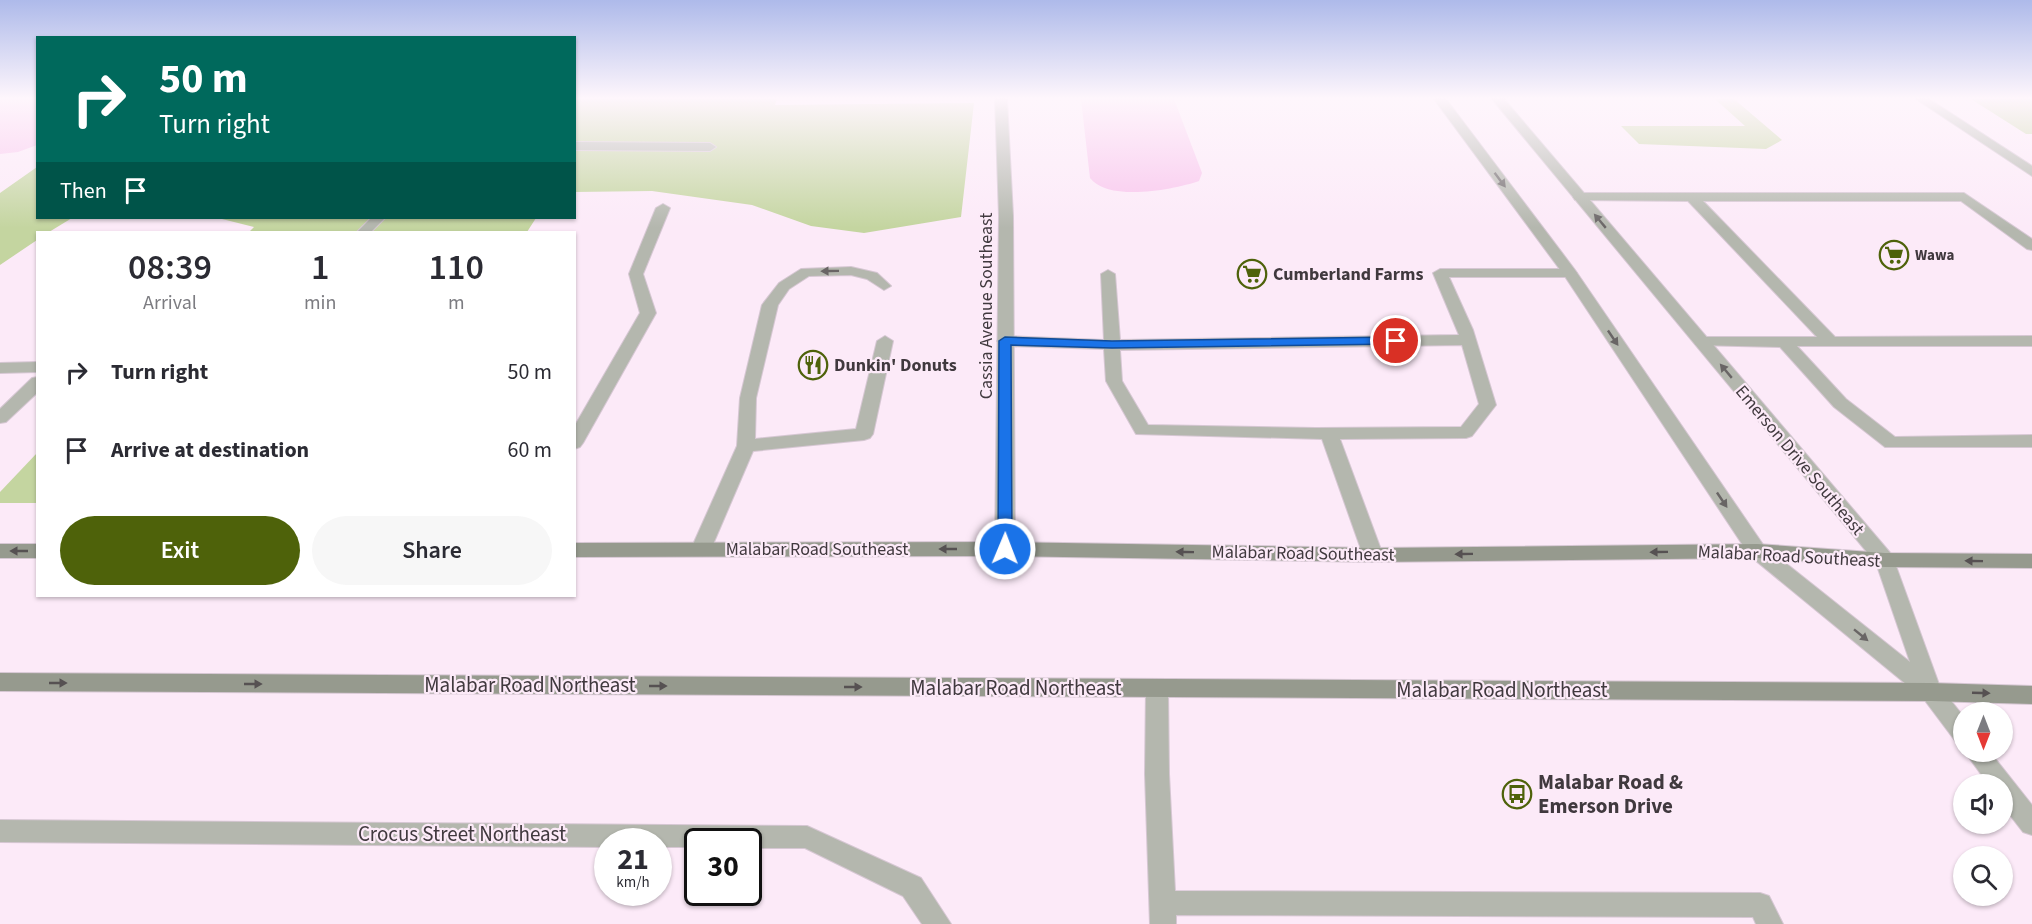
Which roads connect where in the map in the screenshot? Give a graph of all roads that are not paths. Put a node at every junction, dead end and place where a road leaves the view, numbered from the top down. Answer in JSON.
{"nodes":[{"id":1,"x":1003,"y":142,"type":"edge"},
{"id":2,"x":1472,"y":142,"type":"edge"},
{"id":3,"x":1534,"y":142,"type":"edge"},
{"id":4,"x":1987,"y":142,"type":"edge"},
{"id":5,"x":576,"y":146,"type":"edge"},
{"id":6,"x":710,"y":147,"type":"dead end"},
{"id":7,"x":2032,"y":172,"type":"edge"},
{"id":8,"x":1580,"y":197,"type":"junction"},
{"id":9,"x":1692,"y":197,"type":"junction"},
{"id":10,"x":663,"y":208,"type":"dead end"},
{"id":11,"x":377,"y":219,"type":"edge"},
{"id":12,"x":365,"y":231,"type":"edge"},
{"id":13,"x":2032,"y":246,"type":"edge"},
{"id":14,"x":1570,"y":273,"type":"junction"},
{"id":15,"x":1108,"y":274,"type":"dead end"},
{"id":16,"x":884,"y":286,"type":"dead end"},
{"id":17,"x":1467,"y":340,"type":"junction"},
{"id":18,"x":885,"y":341,"type":"dead end"},
{"id":19,"x":1005,"y":341,"type":"junction"},
{"id":20,"x":2032,"y":341,"type":"edge"},
{"id":21,"x":1702,"y":342,"type":"junction"},
{"id":22,"x":1830,"y":342,"type":"junction"},
{"id":23,"x":1785,"y":343,"type":"junction"},
{"id":24,"x":1112,"y":345,"type":"junction"},
{"id":25,"x":36,"y":367,"type":"edge"},
{"id":26,"x":0,"y":368,"type":"edge"},
{"id":27,"x":36,"y":384,"type":"edge"},
{"id":28,"x":0,"y":418,"type":"edge"},
{"id":29,"x":1329,"y":434,"type":"junction"},
{"id":30,"x":576,"y":439,"type":"edge"},
{"id":31,"x":2032,"y":441,"type":"edge"},
{"id":32,"x":746,"y":446,"type":"junction"},
{"id":33,"x":701,"y":549,"type":"junction"},
{"id":34,"x":1005,"y":549,"type":"junction"},
{"id":35,"x":576,"y":550,"type":"edge"},
{"id":36,"x":0,"y":551,"type":"edge"},
{"id":37,"x":36,"y":551,"type":"edge"},
{"id":38,"x":1757,"y":551,"type":"junction"},
{"id":39,"x":1373,"y":555,"type":"junction"},
{"id":40,"x":1885,"y":560,"type":"junction"},
{"id":41,"x":2032,"y":561,"type":"edge"},
{"id":42,"x":0,"y":682,"type":"edge"},
{"id":43,"x":1157,"y":689,"type":"junction"},
{"id":44,"x":1931,"y":692,"type":"junction"},
{"id":45,"x":2032,"y":695,"type":"edge"},
{"id":46,"x":1953,"y":721,"type":"edge"},
{"id":47,"x":1984,"y":762,"type":"edge"},
{"id":48,"x":1993,"y":774,"type":"edge"},
{"id":49,"x":2013,"y":799,"type":"edge"},
{"id":50,"x":2032,"y":824,"type":"edge"},
{"id":51,"x":0,"y":831,"type":"edge"},
{"id":52,"x":1162,"y":913,"type":"edge"},
{"id":53,"x":938,"y":924,"type":"edge"},
{"id":54,"x":1770,"y":924,"type":"edge"}],
"edges":[{"from":1,"to":19,"type":"street","name":"Cassia Avenue Southeast"},
{"from":2,"to":14,"type":"street","one_way":true},
{"from":3,"to":8,"type":"street","name":"Emerson Drive Southeast"},
{"from":4,"to":7,"type":"street"},
{"from":5,"to":6,"type":"street"},
{"from":8,"to":9,"type":"street"},
{"from":21,"to":8,"type":"street","name":"Emerson Drive Southeast","one_way":true},
{"from":9,"to":13,"type":"street"},
{"from":9,"to":22,"type":"street"},
{"from":10,"to":30,"type":"street"},
{"from":11,"to":12,"type":"street"},
{"from":14,"to":17,"type":"street"},
{"from":14,"to":38,"type":"street","one_way":true},
{"from":15,"to":24,"type":"street"},
{"from":16,"to":32,"type":"street","one_way":true},
{"from":17,"to":24,"type":"street"},
{"from":17,"to":29,"type":"street"},
{"from":18,"to":32,"type":"street"},
{"from":19,"to":24,"type":"street"},
{"from":19,"to":34,"type":"street","name":"Cassia Avenue Southeast"},
{"from":20,"to":22,"type":"street"},
{"from":21,"to":23,"type":"street"},
{"from":40,"to":21,"type":"street","name":"Emerson Drive Southeast","one_way":true},
{"from":22,"to":23,"type":"street"},
{"from":23,"to":31,"type":"street"},
{"from":24,"to":29,"type":"street"},
{"from":25,"to":26,"type":"street"},
{"from":27,"to":28,"type":"street"},
{"from":29,"to":39,"type":"street"},
{"from":32,"to":33,"type":"street"},
{"from":34,"to":33,"type":"main road","name":"Malabar Road Southeast","one_way":true},
{"from":33,"to":35,"type":"main road","name":"Malabar Road Southeast"},
{"from":39,"to":34,"type":"main road","name":"Malabar Road Southeast","one_way":true},
{"from":37,"to":36,"type":"main road","one_way":true},
{"from":38,"to":39,"type":"main road","name":"Malabar Road Southeast","one_way":true},
{"from":38,"to":40,"type":"main road","name":"Malabar Road Southeast"},
{"from":38,"to":44,"type":"street","one_way":true},
{"from":41,"to":40,"type":"main road","name":"Malabar Road Southeast","one_way":true},
{"from":40,"to":44,"type":"street","name":"Emerson Drive Southeast"},
{"from":42,"to":43,"type":"main road","name":"Malabar Road Northeast","one_way":true},
{"from":43,"to":44,"type":"main road","name":"Malabar Road Northeast"},
{"from":43,"to":52,"type":"street"},
{"from":44,"to":45,"type":"main road","name":"Malabar Road Northeast","one_way":true},
{"from":44,"to":46,"type":"street"},
{"from":47,"to":48,"type":"street"},
{"from":49,"to":50,"type":"street"},
{"from":51,"to":53,"type":"street","name":"Crocus Street Northeast"},
{"from":52,"to":54,"type":"street"}]}
